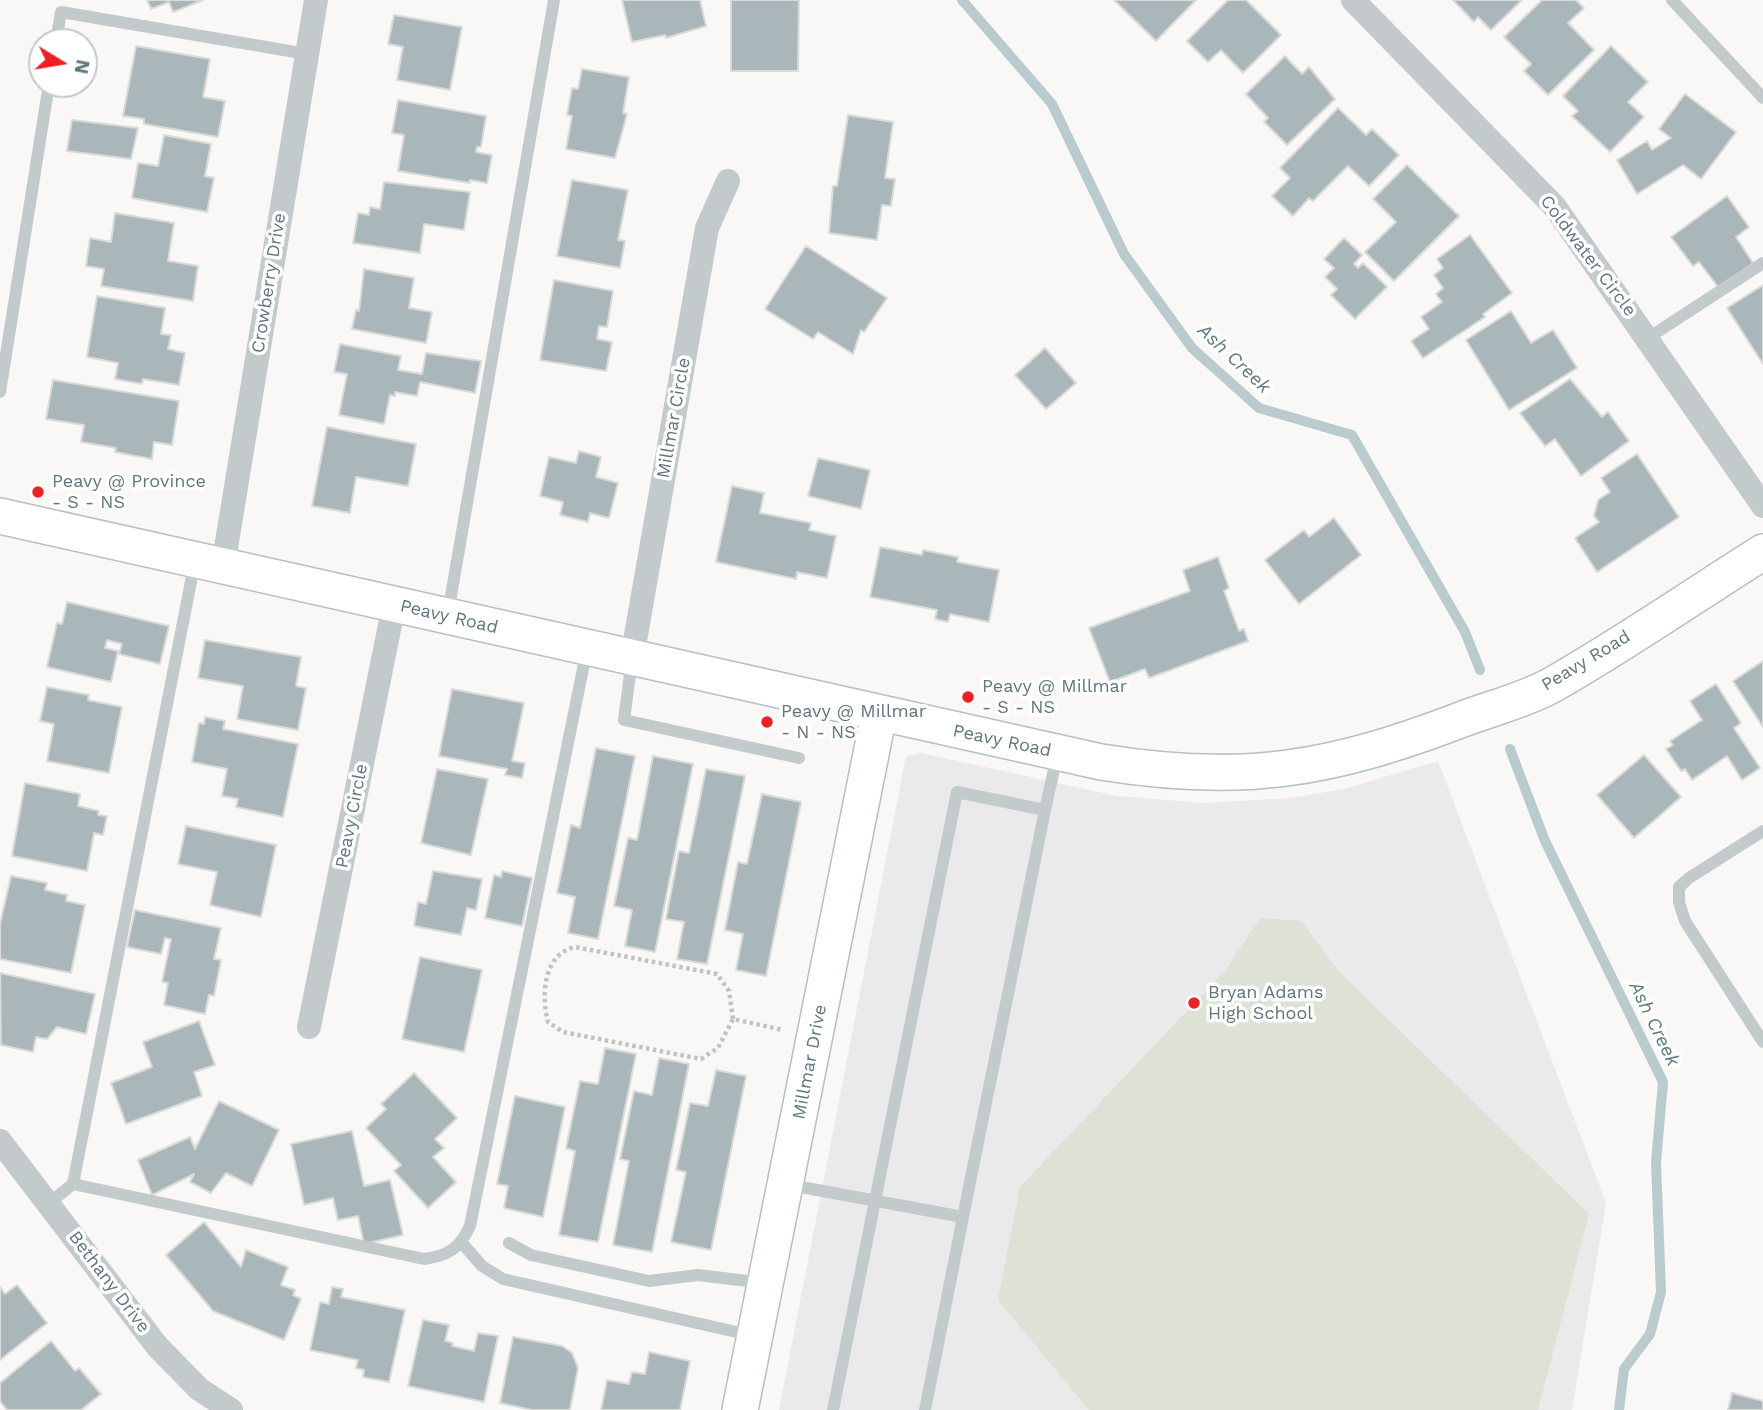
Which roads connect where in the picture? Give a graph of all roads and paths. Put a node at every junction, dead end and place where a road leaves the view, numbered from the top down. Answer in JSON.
{"nodes":[{"id":1,"x":316,"y":0,"type":"edge"},
{"id":2,"x":555,"y":0,"type":"edge"},
{"id":3,"x":1353,"y":0,"type":"edge"},
{"id":4,"x":1672,"y":0,"type":"edge"},
{"id":5,"x":59,"y":6,"type":"edge"},
{"id":6,"x":57,"y":28,"type":"edge"},
{"id":7,"x":307,"y":54,"type":"junction"},
{"id":8,"x":48,"y":98,"type":"edge"},
{"id":9,"x":1763,"y":98,"type":"edge"},
{"id":10,"x":728,"y":181,"type":"dead end"},
{"id":11,"x":1763,"y":263,"type":"edge"},
{"id":12,"x":1648,"y":338,"type":"junction"},
{"id":13,"x":0,"y":392,"type":"edge"},
{"id":14,"x":1763,"y":506,"type":"edge"},
{"id":15,"x":0,"y":516,"type":"edge"},
{"id":16,"x":1763,"y":552,"type":"edge"},
{"id":17,"x":209,"y":563,"type":"junction"},
{"id":18,"x":394,"y":605,"type":"junction"},
{"id":19,"x":447,"y":617,"type":"junction"},
{"id":20,"x":587,"y":648,"type":"junction"},
{"id":21,"x":632,"y":658,"type":"junction"},
{"id":22,"x":879,"y":713,"type":"junction"},
{"id":23,"x":1057,"y":753,"type":"junction"},
{"id":24,"x":799,"y":758,"type":"dead end"},
{"id":25,"x":1045,"y":810,"type":"junction"},
{"id":26,"x":1763,"y":831,"type":"edge"},
{"id":27,"x":733,"y":1020,"type":"junction"},
{"id":28,"x":309,"y":1027,"type":"dead end"},
{"id":29,"x":815,"y":1035,"type":"junction"},
{"id":30,"x":1763,"y":1042,"type":"edge"},
{"id":31,"x":0,"y":1141,"type":"edge"},
{"id":32,"x":73,"y":1184,"type":"junction"},
{"id":33,"x":785,"y":1184,"type":"junction"},
{"id":34,"x":877,"y":1200,"type":"junction"},
{"id":35,"x":49,"y":1203,"type":"junction"},
{"id":36,"x":963,"y":1217,"type":"junction"},
{"id":37,"x":462,"y":1243,"type":"junction"},
{"id":38,"x":509,"y":1243,"type":"dead end"},
{"id":39,"x":765,"y":1283,"type":"junction"},
{"id":40,"x":755,"y":1336,"type":"junction"},
{"id":41,"x":231,"y":1410,"type":"edge"},
{"id":42,"x":740,"y":1410,"type":"edge"},
{"id":43,"x":833,"y":1410,"type":"edge"},
{"id":44,"x":925,"y":1410,"type":"edge"}],
"edges":[{"from":1,"to":7,"type":"street","name":"Crowberry Drive"},
{"from":2,"to":19,"type":"lane"},
{"from":3,"to":12,"type":"street","name":"Coldwater Circle"},
{"from":4,"to":9,"type":"lane"},
{"from":5,"to":6,"type":"lane"},
{"from":5,"to":7,"type":"lane"},
{"from":7,"to":17,"type":"street","name":"Crowberry Drive"},
{"from":8,"to":13,"type":"lane"},
{"from":10,"to":21,"type":"street","name":"Millmar Circle"},
{"from":11,"to":12,"type":"lane"},
{"from":12,"to":14,"type":"street","name":"Coldwater Circle"},
{"from":15,"to":17,"type":"street","name":"Peavy Road"},
{"from":16,"to":23,"type":"street","name":"Peavy Road"},
{"from":17,"to":18,"type":"street","name":"Peavy Road"},
{"from":17,"to":32,"type":"lane"},
{"from":18,"to":19,"type":"street","name":"Peavy Road"},
{"from":18,"to":28,"type":"street","name":"Peavy Circle"},
{"from":19,"to":20,"type":"street","name":"Peavy Road"},
{"from":20,"to":21,"type":"street","name":"Peavy Road"},
{"from":20,"to":37,"type":"lane"},
{"from":21,"to":22,"type":"street","name":"Peavy Road"},
{"from":21,"to":24,"type":"lane"},
{"from":22,"to":23,"type":"street","name":"Peavy Road"},
{"from":22,"to":29,"type":"street","name":"Millmar Drive"},
{"from":23,"to":25,"type":"lane"},
{"from":25,"to":34,"type":"lane"},
{"from":25,"to":36,"type":"lane"},
{"from":26,"to":30,"type":"lane"},
{"from":27,"to":27,"type":"path"},
{"from":27,"to":29,"type":"path"},
{"from":29,"to":33,"type":"street","name":"Millmar Drive"},
{"from":31,"to":35,"type":"street","name":"Bethany Drive"},
{"from":32,"to":35,"type":"lane"},
{"from":32,"to":37,"type":"lane"},
{"from":33,"to":34,"type":"lane"},
{"from":33,"to":39,"type":"street","name":"Millmar Drive"},
{"from":34,"to":36,"type":"lane"},
{"from":34,"to":43,"type":"lane"},
{"from":35,"to":41,"type":"street","name":"Bethany Drive"},
{"from":36,"to":44,"type":"lane"},
{"from":37,"to":40,"type":"lane"},
{"from":38,"to":39,"type":"lane"},
{"from":39,"to":40,"type":"street","name":"Millmar Drive"},
{"from":40,"to":42,"type":"street","name":"Millmar Drive"}]}
